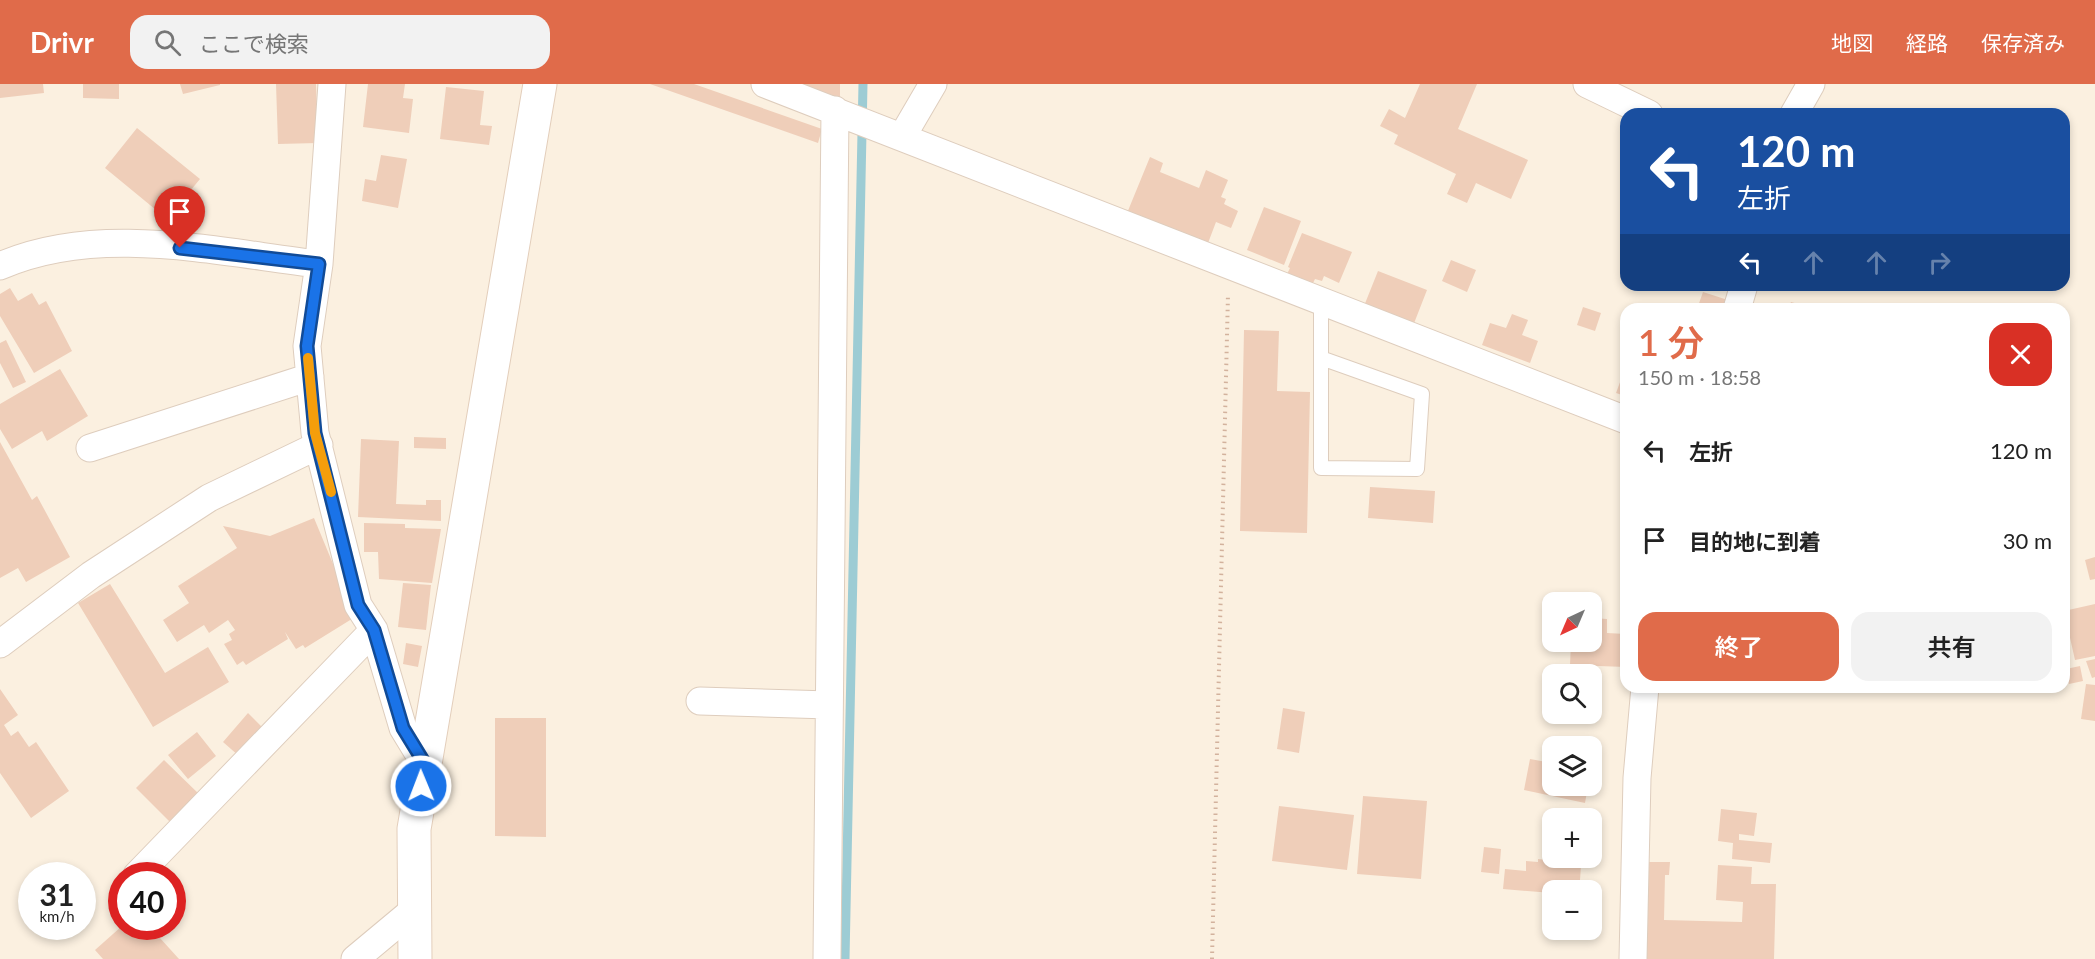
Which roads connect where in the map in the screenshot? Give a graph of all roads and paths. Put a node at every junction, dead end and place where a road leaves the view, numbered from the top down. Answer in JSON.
{"nodes":[{"id":1,"x":332,"y":84,"type":"edge"},
{"id":2,"x":540,"y":84,"type":"edge"},
{"id":3,"x":765,"y":84,"type":"edge"},
{"id":4,"x":933,"y":84,"type":"edge"},
{"id":5,"x":1587,"y":84,"type":"edge"},
{"id":6,"x":1811,"y":84,"type":"edge"},
{"id":7,"x":1637,"y":108,"type":"edge"},
{"id":8,"x":1797,"y":108,"type":"edge"},
{"id":9,"x":841,"y":113,"type":"junction"},
{"id":10,"x":890,"y":132,"type":"junction"},
{"id":11,"x":319,"y":264,"type":"junction"},
{"id":12,"x":1228,"y":264,"type":"junction"},
{"id":13,"x":0,"y":266,"type":"edge"},
{"id":14,"x":1321,"y":301,"type":"junction"},
{"id":15,"x":1321,"y":358,"type":"junction"},
{"id":16,"x":310,"y":377,"type":"junction"},
{"id":17,"x":1620,"y":418,"type":"edge"},
{"id":18,"x":319,"y":445,"type":"junction"},
{"id":19,"x":90,"y":448,"type":"dead end"},
{"id":20,"x":374,"y":630,"type":"junction"},
{"id":21,"x":0,"y":644,"type":"edge"},
{"id":22,"x":1645,"y":693,"type":"edge"},
{"id":23,"x":700,"y":701,"type":"dead end"},
{"id":24,"x":829,"y":705,"type":"junction"},
{"id":25,"x":425,"y":764,"type":"junction"},
{"id":26,"x":150,"y":862,"type":"edge"},
{"id":27,"x":415,"y":909,"type":"junction"},
{"id":28,"x":355,"y":959,"type":"edge"},
{"id":29,"x":415,"y":959,"type":"edge"},
{"id":30,"x":827,"y":959,"type":"edge"},
{"id":31,"x":1212,"y":959,"type":"edge"},
{"id":32,"x":1633,"y":959,"type":"edge"}],
"edges":[{"from":1,"to":11,"type":"street"},
{"from":2,"to":25,"type":"street"},
{"from":3,"to":9,"type":"street"},
{"from":4,"to":10,"type":"street"},
{"from":5,"to":7,"type":"street"},
{"from":6,"to":8,"type":"street"},
{"from":9,"to":10,"type":"street"},
{"from":9,"to":24,"type":"street"},
{"from":10,"to":12,"type":"street"},
{"from":11,"to":13,"type":"street"},
{"from":11,"to":16,"type":"street"},
{"from":12,"to":14,"type":"street"},
{"from":12,"to":31,"type":"path"},
{"from":14,"to":15,"type":"lane"},
{"from":14,"to":17,"type":"street"},
{"from":15,"to":15,"type":"lane"},
{"from":16,"to":18,"type":"street"},
{"from":16,"to":19,"type":"street"},
{"from":18,"to":20,"type":"street"},
{"from":18,"to":21,"type":"street"},
{"from":20,"to":25,"type":"street"},
{"from":20,"to":26,"type":"street"},
{"from":22,"to":32,"type":"street"},
{"from":23,"to":24,"type":"street"},
{"from":24,"to":30,"type":"street"},
{"from":25,"to":27,"type":"street"},
{"from":27,"to":28,"type":"street"},
{"from":27,"to":29,"type":"street"}]}
